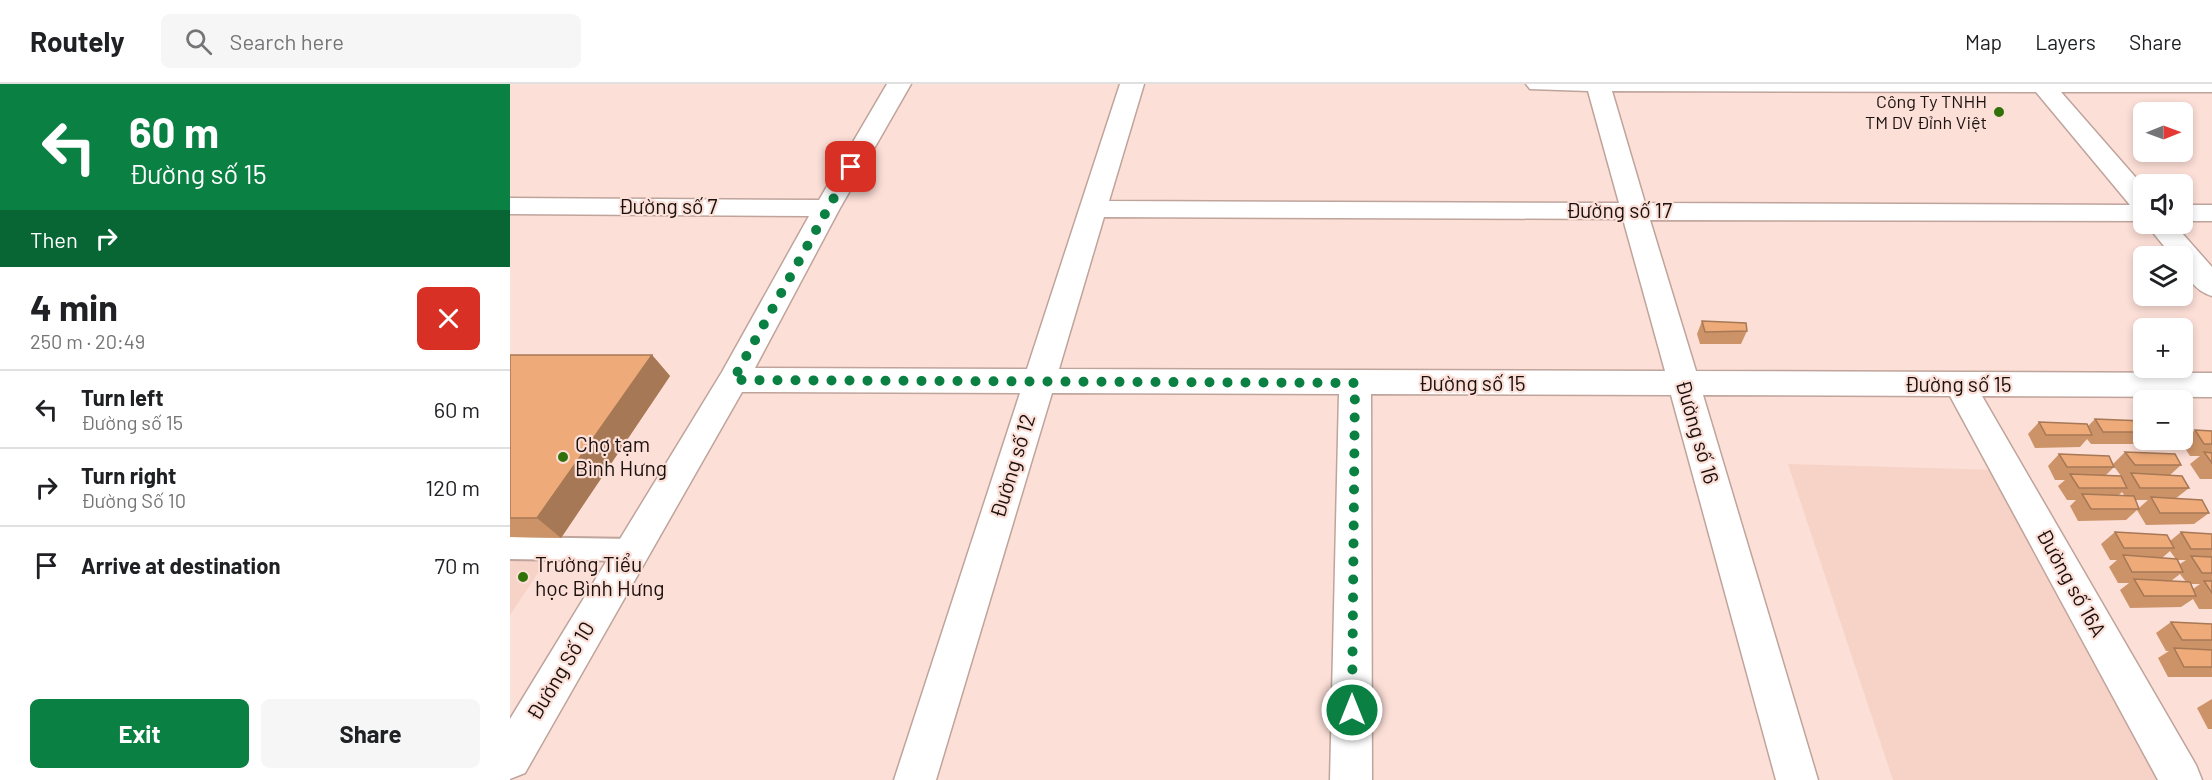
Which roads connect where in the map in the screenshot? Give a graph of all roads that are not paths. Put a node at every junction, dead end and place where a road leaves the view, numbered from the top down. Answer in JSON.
{"nodes":[{"id":1,"x":899,"y":84,"type":"edge"},
{"id":2,"x":1132,"y":84,"type":"edge"},
{"id":3,"x":1538,"y":84,"type":"edge"},
{"id":4,"x":1598,"y":84,"type":"edge"},
{"id":5,"x":2116,"y":84,"type":"edge"},
{"id":6,"x":2212,"y":85,"type":"edge"},
{"id":7,"x":2044,"y":86,"type":"junction"},
{"id":8,"x":2133,"y":191,"type":"edge"},
{"id":9,"x":510,"y":206,"type":"edge"},
{"id":10,"x":827,"y":208,"type":"junction"},
{"id":11,"x":1094,"y":209,"type":"junction"},
{"id":12,"x":1634,"y":211,"type":"junction"},
{"id":13,"x":2133,"y":213,"type":"edge"},
{"id":14,"x":2193,"y":213,"type":"edge"},
{"id":15,"x":2212,"y":213,"type":"edge"},
{"id":16,"x":2168,"y":234,"type":"edge"},
{"id":17,"x":2212,"y":286,"type":"edge"},
{"id":18,"x":733,"y":380,"type":"junction"},
{"id":19,"x":1039,"y":382,"type":"junction"},
{"id":20,"x":1355,"y":383,"type":"junction"},
{"id":21,"x":1684,"y":385,"type":"junction"},
{"id":22,"x":1960,"y":385,"type":"junction"},
{"id":23,"x":2212,"y":385,"type":"edge"},
{"id":24,"x":510,"y":548,"type":"edge"},
{"id":25,"x":633,"y":550,"type":"junction"},
{"id":26,"x":510,"y":758,"type":"edge"},
{"id":27,"x":915,"y":780,"type":"edge"},
{"id":28,"x":1351,"y":780,"type":"edge"},
{"id":29,"x":1797,"y":780,"type":"edge"},
{"id":30,"x":2181,"y":780,"type":"edge"}],
"edges":[{"from":1,"to":10,"type":"street","name":"Đường Số 10"},
{"from":2,"to":11,"type":"street","name":"Đường số 12"},
{"from":3,"to":4,"type":"street"},
{"from":4,"to":7,"type":"street"},
{"from":4,"to":12,"type":"street","name":"Đường số 16"},
{"from":5,"to":6,"type":"street"},
{"from":5,"to":7,"type":"street"},
{"from":7,"to":8,"type":"street"},
{"from":9,"to":10,"type":"street","name":"Đường số 7"},
{"from":10,"to":18,"type":"street","name":"Đường Số 10"},
{"from":11,"to":12,"type":"street","name":"Đường số 17"},
{"from":11,"to":19,"type":"street","name":"Đường số 12"},
{"from":12,"to":13,"type":"street","name":"Đường số 17"},
{"from":12,"to":21,"type":"street","name":"Đường số 16"},
{"from":14,"to":15,"type":"street"},
{"from":16,"to":17,"type":"street"},
{"from":18,"to":19,"type":"street","name":"Đường số 15"},
{"from":18,"to":25,"type":"street","name":"Đường Số 10"},
{"from":19,"to":20,"type":"street","name":"Đường số 15"},
{"from":19,"to":27,"type":"street","name":"Đường số 12"},
{"from":20,"to":21,"type":"street","name":"Đường số 15"},
{"from":20,"to":28,"type":"street"},
{"from":21,"to":22,"type":"street","name":"Đường số 15"},
{"from":21,"to":29,"type":"street","name":"Đường số 16"},
{"from":22,"to":23,"type":"street","name":"Đường số 15"},
{"from":22,"to":30,"type":"street","name":"Đường số 16A"},
{"from":24,"to":25,"type":"lane"},
{"from":25,"to":26,"type":"street","name":"Đường Số 10"}]}
